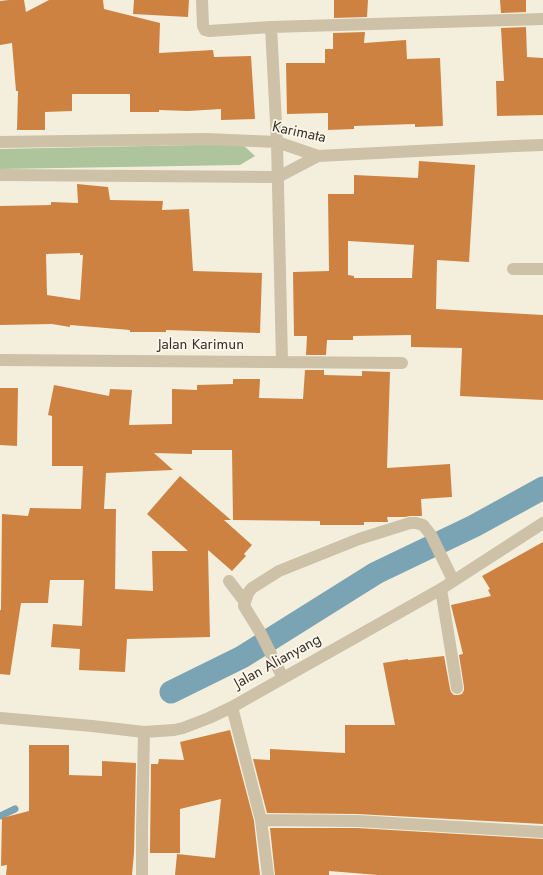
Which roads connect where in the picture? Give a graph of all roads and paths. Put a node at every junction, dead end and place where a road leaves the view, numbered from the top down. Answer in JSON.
{"nodes":[{"id":1,"x":202,"y":0,"type":"edge"},
{"id":2,"x":543,"y":19,"type":"edge"},
{"id":3,"x":271,"y":27,"type":"junction"},
{"id":4,"x":0,"y":142,"type":"edge"},
{"id":5,"x":277,"y":142,"type":"junction"},
{"id":6,"x":543,"y":145,"type":"edge"},
{"id":7,"x":318,"y":156,"type":"junction"},
{"id":8,"x":0,"y":175,"type":"edge"},
{"id":9,"x":278,"y":177,"type":"junction"},
{"id":10,"x":543,"y":269,"type":"edge"},
{"id":11,"x":513,"y":270,"type":"dead end"},
{"id":12,"x":0,"y":360,"type":"edge"},
{"id":13,"x":282,"y":362,"type":"junction"},
{"id":14,"x":402,"y":363,"type":"dead end"},
{"id":15,"x":543,"y":523,"type":"edge"},
{"id":16,"x":454,"y":580,"type":"junction"},
{"id":17,"x":229,"y":581,"type":"dead end"},
{"id":18,"x":440,"y":589,"type":"junction"},
{"id":19,"x":245,"y":602,"type":"junction"},
{"id":20,"x":283,"y":678,"type":"junction"},
{"id":21,"x":457,"y":688,"type":"dead end"},
{"id":22,"x":232,"y":707,"type":"junction"},
{"id":23,"x":0,"y":718,"type":"edge"},
{"id":24,"x":144,"y":732,"type":"junction"},
{"id":25,"x":261,"y":820,"type":"junction"},
{"id":26,"x":543,"y":832,"type":"edge"},
{"id":27,"x":142,"y":875,"type":"edge"},
{"id":28,"x":268,"y":875,"type":"edge"}],
"edges":[{"from":1,"to":3,"type":"street"},
{"from":2,"to":3,"type":"street"},
{"from":3,"to":5,"type":"street"},
{"from":4,"to":5,"type":"street","name":"Karimata"},
{"from":5,"to":7,"type":"street","name":"Karimata"},
{"from":5,"to":9,"type":"street"},
{"from":6,"to":7,"type":"street","name":"Karimata"},
{"from":7,"to":9,"type":"street"},
{"from":8,"to":9,"type":"street"},
{"from":9,"to":13,"type":"street"},
{"from":10,"to":11,"type":"street"},
{"from":12,"to":13,"type":"street","name":"Jalan Karimun"},
{"from":13,"to":14,"type":"street","name":"Jalan Karimun"},
{"from":15,"to":16,"type":"street","name":"Jalan Alianyang"},
{"from":16,"to":18,"type":"street","name":"Jalan Alianyang"},
{"from":16,"to":19,"type":"street"},
{"from":17,"to":19,"type":"street"},
{"from":18,"to":20,"type":"street","name":"Jalan Alianyang"},
{"from":18,"to":21,"type":"street"},
{"from":19,"to":20,"type":"street"},
{"from":20,"to":22,"type":"street","name":"Jalan Alianyang"},
{"from":22,"to":24,"type":"street","name":"Jalan Alianyang"},
{"from":22,"to":25,"type":"street"},
{"from":23,"to":24,"type":"street","name":"Jalan Alianyang"},
{"from":24,"to":27,"type":"street"},
{"from":25,"to":26,"type":"street"},
{"from":25,"to":28,"type":"street"}]}
